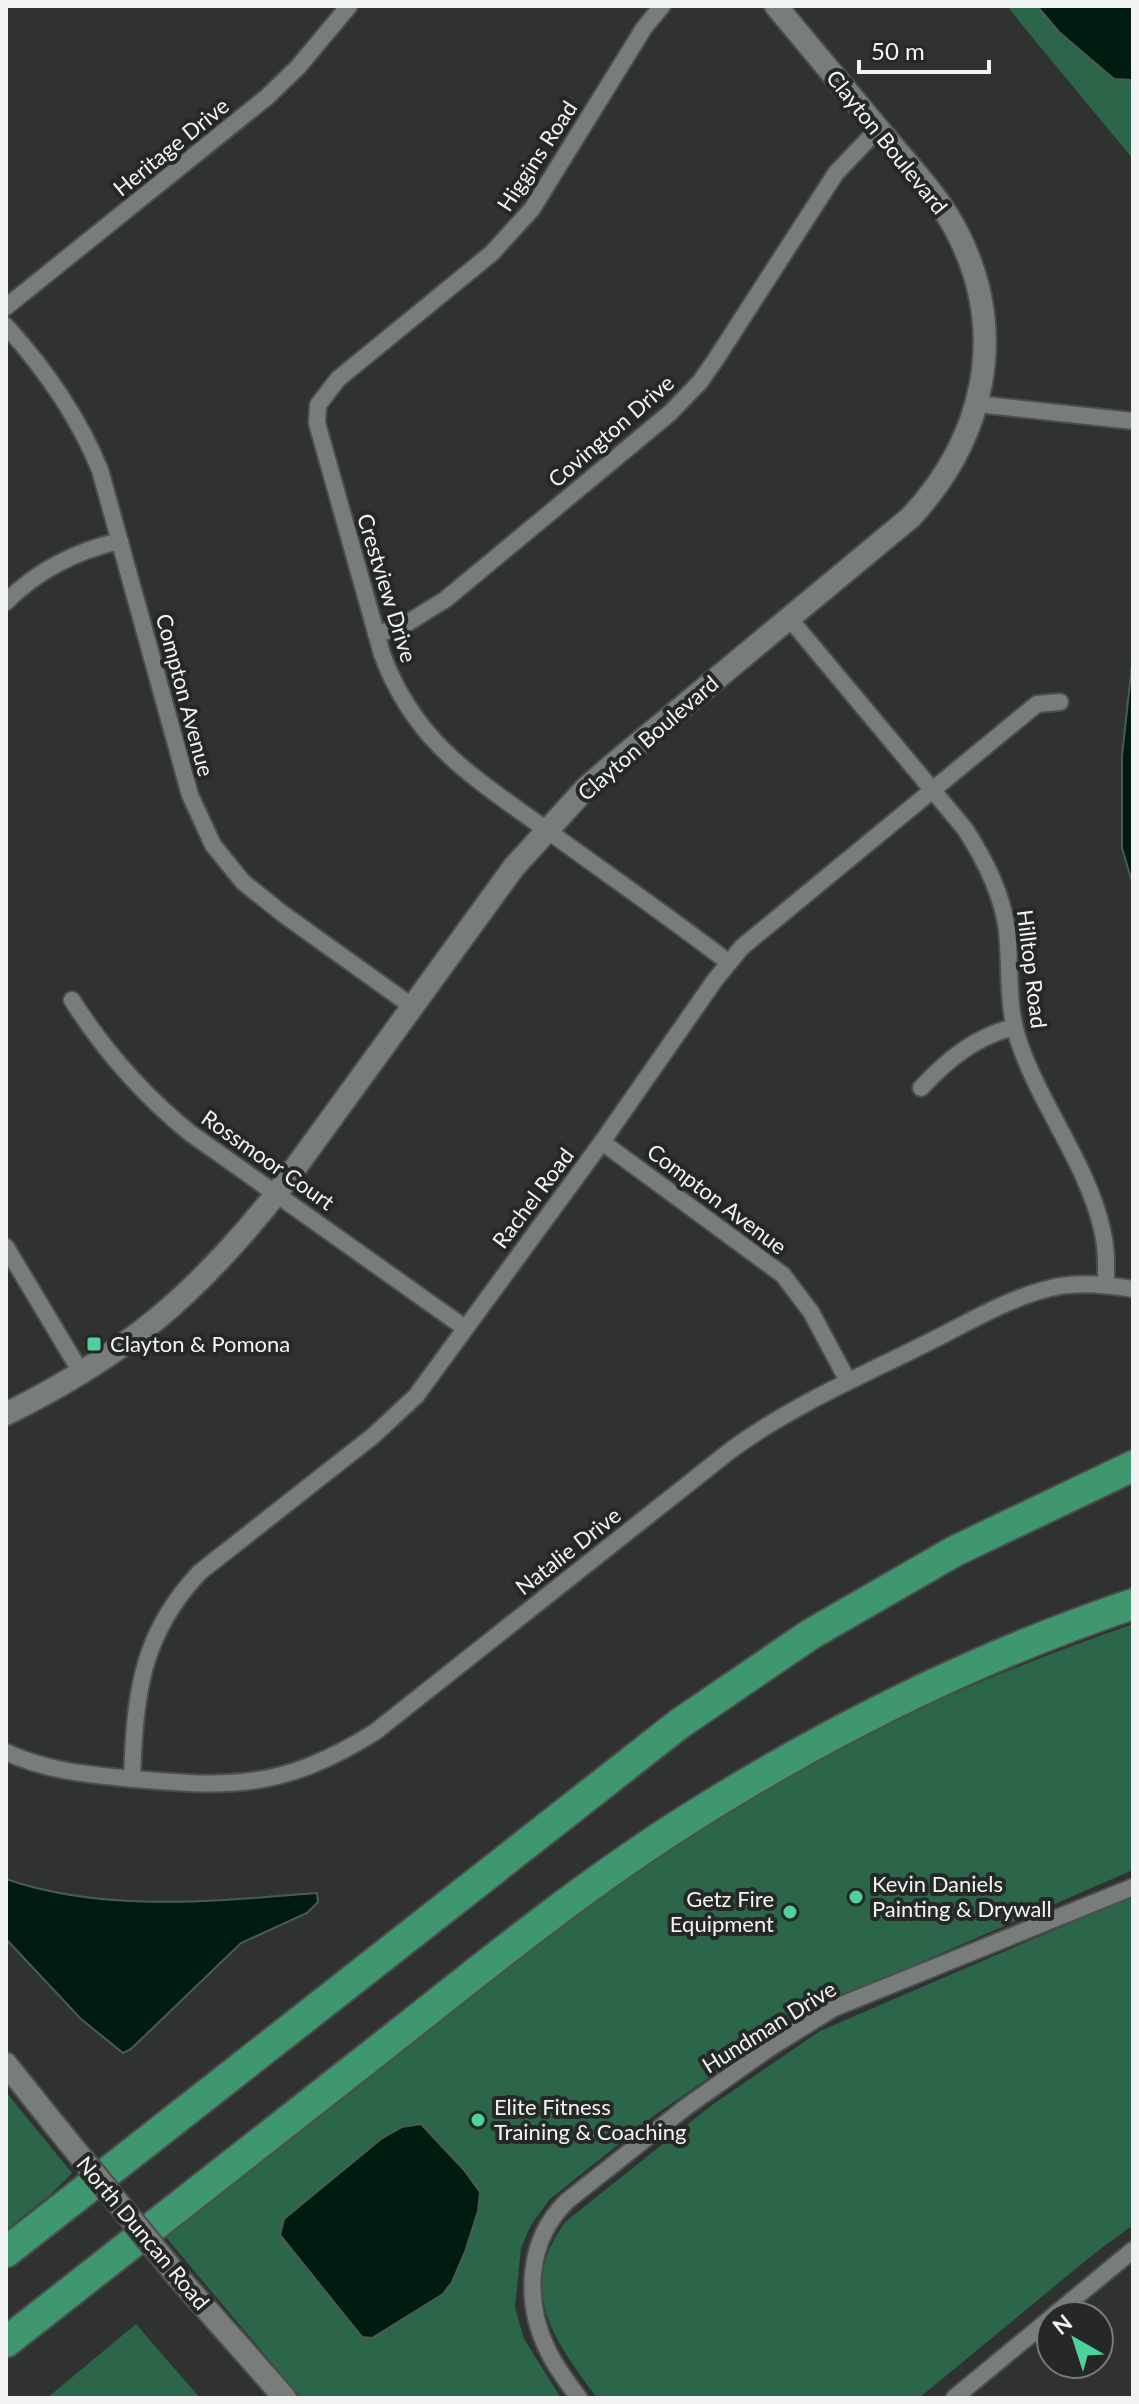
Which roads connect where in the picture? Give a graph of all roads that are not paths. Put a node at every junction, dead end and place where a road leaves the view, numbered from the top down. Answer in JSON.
{"nodes":[{"id":1,"x":349,"y":6,"type":"edge"},
{"id":2,"x":662,"y":6,"type":"edge"},
{"id":3,"x":776,"y":6,"type":"edge"},
{"id":4,"x":878,"y":129,"type":"junction"},
{"id":5,"x":6,"y":307,"type":"edge"},
{"id":6,"x":6,"y":326,"type":"edge"},
{"id":7,"x":977,"y":404,"type":"junction"},
{"id":8,"x":318,"y":405,"type":"joint"},
{"id":9,"x":1133,"y":421,"type":"edge"},
{"id":10,"x":120,"y":541,"type":"junction"},
{"id":11,"x":6,"y":602,"type":"edge"},
{"id":12,"x":789,"y":618,"type":"junction"},
{"id":13,"x":376,"y":634,"type":"junction"},
{"id":14,"x":1060,"y":702,"type":"dead end"},
{"id":15,"x":933,"y":790,"type":"junction"},
{"id":16,"x":547,"y":830,"type":"junction"},
{"id":17,"x":728,"y":962,"type":"junction"},
{"id":18,"x":72,"y":1000,"type":"dead end"},
{"id":19,"x":413,"y":1007,"type":"junction"},
{"id":20,"x":1014,"y":1027,"type":"junction"},
{"id":21,"x":921,"y":1088,"type":"dead end"},
{"id":22,"x":602,"y":1142,"type":"junction"},
{"id":23,"x":277,"y":1193,"type":"junction"},
{"id":24,"x":6,"y":1247,"type":"edge"},
{"id":25,"x":1106,"y":1284,"type":"junction"},
{"id":26,"x":1133,"y":1289,"type":"edge"},
{"id":27,"x":465,"y":1328,"type":"junction"},
{"id":28,"x":82,"y":1374,"type":"junction"},
{"id":29,"x":848,"y":1381,"type":"junction"},
{"id":30,"x":6,"y":1414,"type":"edge"},
{"id":31,"x":1133,"y":1466,"type":"edge"},
{"id":32,"x":1133,"y":1604,"type":"edge"},
{"id":33,"x":6,"y":1752,"type":"edge"},
{"id":34,"x":132,"y":1779,"type":"junction"},
{"id":35,"x":1133,"y":1887,"type":"edge"},
{"id":36,"x":6,"y":2064,"type":"edge"},
{"id":37,"x":1133,"y":2250,"type":"edge"},
{"id":38,"x":6,"y":2252,"type":"edge"},
{"id":39,"x":1073,"y":2300,"type":"edge"},
{"id":40,"x":1035,"y":2331,"type":"edge"},
{"id":41,"x":6,"y":2342,"type":"edge"},
{"id":42,"x":285,"y":2398,"type":"edge"},
{"id":43,"x":579,"y":2398,"type":"edge"},
{"id":44,"x":954,"y":2398,"type":"edge"}],
"edges":[{"from":1,"to":5,"type":"street","name":"Heritage Drive"},
{"from":2,"to":8,"type":"street","name":"Higgins Road"},
{"from":3,"to":4,"type":"street","name":"Clayton Boulevard"},
{"from":4,"to":7,"type":"street","name":"Clayton Boulevard"},
{"from":4,"to":13,"type":"street","name":"Covington Drive"},
{"from":6,"to":10,"type":"street","name":"Compton Avenue"},
{"from":7,"to":9,"type":"street"},
{"from":7,"to":12,"type":"street","name":"Clayton Boulevard"},
{"from":8,"to":13,"type":"street","name":"Crestview Drive"},
{"from":10,"to":11,"type":"street"},
{"from":10,"to":19,"type":"street","name":"Compton Avenue"},
{"from":12,"to":15,"type":"street","name":"Hilltop Road"},
{"from":12,"to":16,"type":"street","name":"Clayton Boulevard"},
{"from":13,"to":16,"type":"street","name":"Crestview Drive"},
{"from":14,"to":15,"type":"street","name":"Rachel Road"},
{"from":15,"to":17,"type":"street","name":"Rachel Road"},
{"from":15,"to":20,"type":"street","name":"Hilltop Road"},
{"from":16,"to":17,"type":"street","name":"Crestview Drive"},
{"from":16,"to":19,"type":"street","name":"Clayton Boulevard"},
{"from":17,"to":22,"type":"street","name":"Rachel Road"},
{"from":18,"to":23,"type":"street","name":"Rossmoor Court"},
{"from":19,"to":23,"type":"street","name":"Clayton Boulevard"},
{"from":20,"to":21,"type":"street"},
{"from":20,"to":25,"type":"street","name":"Hilltop Road"},
{"from":22,"to":27,"type":"street","name":"Rachel Road"},
{"from":22,"to":29,"type":"street","name":"Compton Avenue"},
{"from":23,"to":27,"type":"street","name":"Rossmoor Court"},
{"from":23,"to":28,"type":"street","name":"Clayton Boulevard"},
{"from":24,"to":28,"type":"street"},
{"from":25,"to":26,"type":"street","name":"Natalie Drive"},
{"from":25,"to":29,"type":"street","name":"Natalie Drive"},
{"from":27,"to":34,"type":"street","name":"Rachel Road"},
{"from":28,"to":30,"type":"street","name":"Clayton Boulevard"},
{"from":29,"to":34,"type":"street","name":"Natalie Drive"},
{"from":31,"to":38,"type":"highway"},
{"from":32,"to":41,"type":"highway"},
{"from":33,"to":34,"type":"street","name":"Natalie Drive"},
{"from":35,"to":43,"type":"street","name":"Hundman Drive"},
{"from":36,"to":42,"type":"street","name":"North Duncan Road","bridge":true},
{"from":37,"to":39,"type":"street"},
{"from":40,"to":44,"type":"street"}]}
